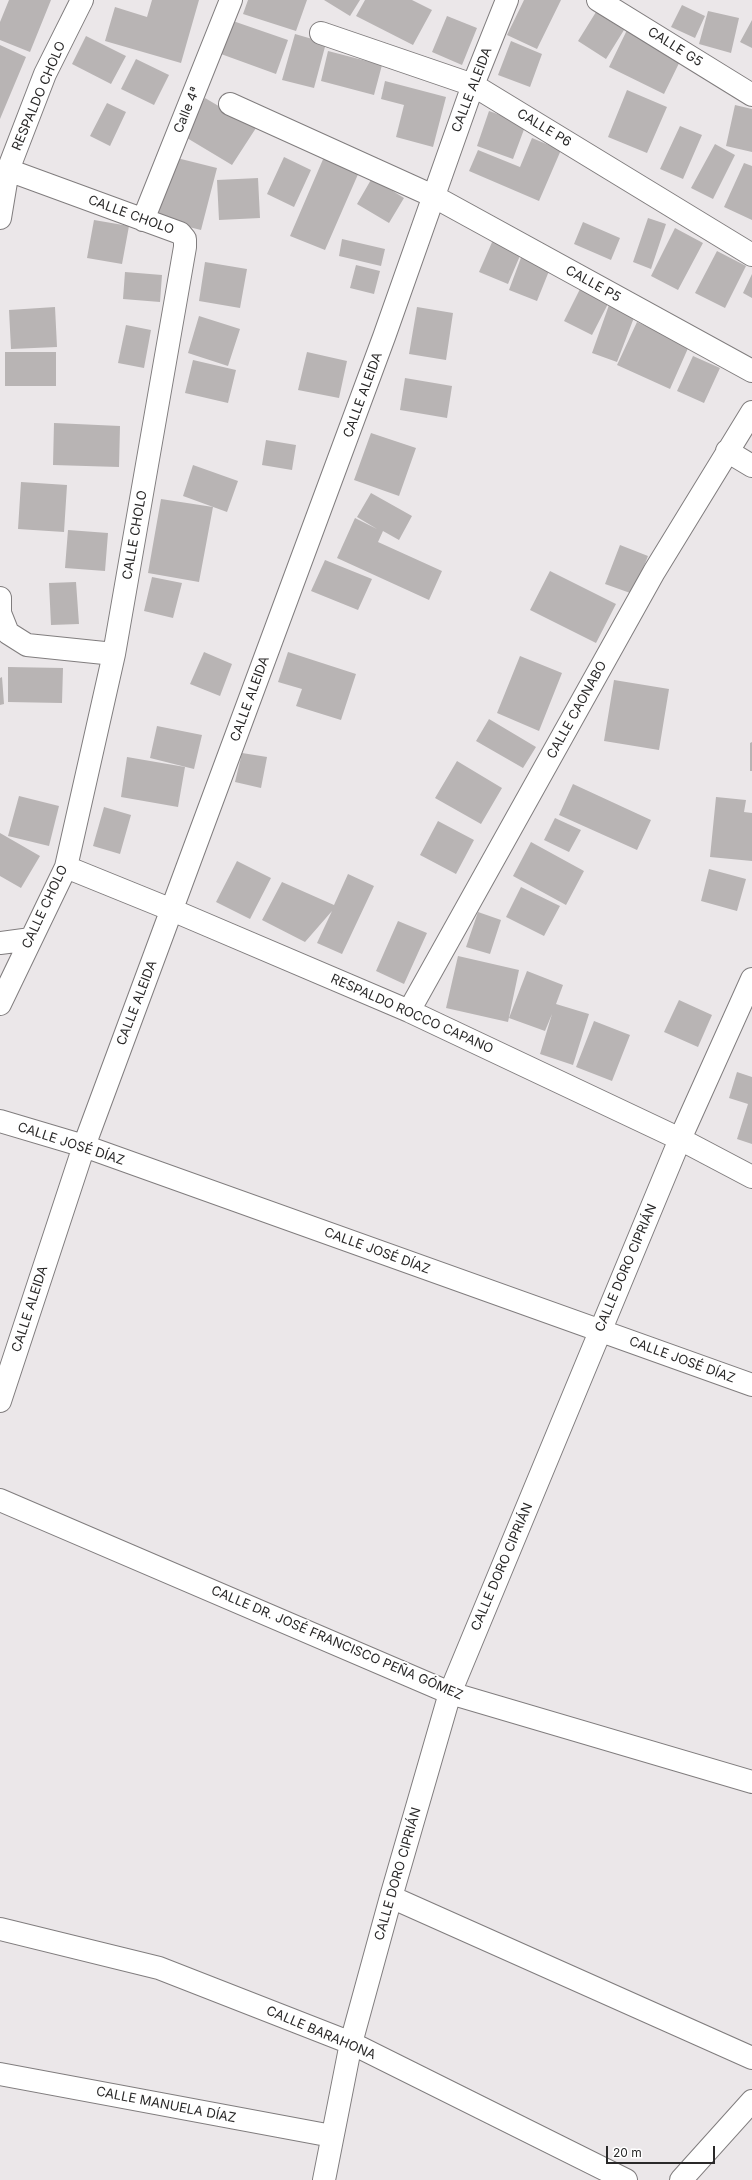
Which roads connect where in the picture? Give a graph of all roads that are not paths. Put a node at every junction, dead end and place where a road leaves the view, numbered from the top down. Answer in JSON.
{"nodes":[{"id":1,"x":82,"y":0,"type":"edge"},
{"id":2,"x":231,"y":0,"type":"edge"},
{"id":3,"x":507,"y":0,"type":"edge"},
{"id":4,"x":598,"y":0,"type":"edge"},
{"id":5,"x":321,"y":33,"type":"dead end"},
{"id":6,"x":474,"y":85,"type":"junction"},
{"id":7,"x":752,"y":95,"type":"edge"},
{"id":8,"x":230,"y":104,"type":"dead end"},
{"id":9,"x":8,"y":170,"type":"junction"},
{"id":10,"x":433,"y":196,"type":"junction"},
{"id":11,"x":0,"y":218,"type":"edge"},
{"id":12,"x":143,"y":220,"type":"junction"},
{"id":13,"x":752,"y":255,"type":"edge"},
{"id":14,"x":752,"y":371,"type":"edge"},
{"id":15,"x":752,"y":412,"type":"edge"},
{"id":16,"x":727,"y":451,"type":"junction"},
{"id":17,"x":752,"y":466,"type":"edge"},
{"id":18,"x":0,"y":598,"type":"edge"},
{"id":19,"x":114,"y":654,"type":"junction"},
{"id":20,"x":66,"y":867,"type":"junction"},
{"id":21,"x":172,"y":910,"type":"junction"},
{"id":22,"x":31,"y":939,"type":"junction"},
{"id":23,"x":0,"y":943,"type":"edge"},
{"id":24,"x":752,"y":979,"type":"edge"},
{"id":25,"x":0,"y":1004,"type":"edge"},
{"id":26,"x":409,"y":1011,"type":"junction"},
{"id":27,"x":0,"y":1121,"type":"edge"},
{"id":28,"x":680,"y":1138,"type":"junction"},
{"id":29,"x":84,"y":1146,"type":"junction"},
{"id":30,"x":752,"y":1177,"type":"edge"},
{"id":31,"x":600,"y":1331,"type":"junction"},
{"id":32,"x":752,"y":1385,"type":"edge"},
{"id":33,"x":0,"y":1401,"type":"edge"},
{"id":34,"x":0,"y":1500,"type":"edge"},
{"id":35,"x":450,"y":1693,"type":"junction"},
{"id":36,"x":752,"y":1782,"type":"edge"},
{"id":37,"x":391,"y":1896,"type":"junction"},
{"id":38,"x":0,"y":1929,"type":"edge"},
{"id":39,"x":352,"y":2043,"type":"junction"},
{"id":40,"x":752,"y":2058,"type":"edge"},
{"id":41,"x":0,"y":2074,"type":"edge"},
{"id":42,"x":752,"y":2101,"type":"edge"},
{"id":43,"x":332,"y":2136,"type":"junction"},
{"id":44,"x":324,"y":2180,"type":"edge"},
{"id":45,"x":626,"y":2180,"type":"edge"},
{"id":46,"x":681,"y":2180,"type":"edge"}],
"edges":[{"from":1,"to":9,"type":"street","name":"RESPALDO CHOLO"},
{"from":2,"to":12,"type":"street","name":"Calle 4ª"},
{"from":3,"to":6,"type":"street","name":"CALLE ALEIDA"},
{"from":4,"to":7,"type":"street","name":"CALLE G5"},
{"from":5,"to":6,"type":"street","name":"CALLE P6"},
{"from":6,"to":10,"type":"street","name":"CALLE ALEIDA"},
{"from":6,"to":13,"type":"street","name":"CALLE P6"},
{"from":8,"to":10,"type":"street","name":"CALLE P5"},
{"from":9,"to":11,"type":"street","name":"RESPALDO CHOLO"},
{"from":9,"to":12,"type":"street","name":"CALLE CHOLO"},
{"from":10,"to":14,"type":"street","name":"CALLE P5"},
{"from":10,"to":21,"type":"street","name":"CALLE ALEIDA"},
{"from":12,"to":19,"type":"street","name":"CALLE CHOLO"},
{"from":15,"to":16,"type":"street","name":"CALLE CAONABO"},
{"from":16,"to":17,"type":"street"},
{"from":16,"to":26,"type":"street","name":"CALLE CAONABO"},
{"from":18,"to":19,"type":"street"},
{"from":19,"to":20,"type":"street","name":"CALLE CHOLO"},
{"from":20,"to":21,"type":"street","name":"RESPALDO ROCCO CAPANO"},
{"from":20,"to":22,"type":"street","name":"CALLE CHOLO"},
{"from":21,"to":26,"type":"street","name":"RESPALDO ROCCO CAPANO"},
{"from":21,"to":29,"type":"street","name":"CALLE ALEIDA"},
{"from":22,"to":23,"type":"street"},
{"from":22,"to":25,"type":"street","name":"CALLE CHOLO"},
{"from":24,"to":28,"type":"street","name":"CALLE DORO CIPRIÁN"},
{"from":26,"to":28,"type":"street","name":"RESPALDO ROCCO CAPANO"},
{"from":27,"to":29,"type":"street","name":"CALLE JOSÉ DÍAZ"},
{"from":28,"to":30,"type":"street","name":"RESPALDO ROCCO CAPANO"},
{"from":28,"to":31,"type":"street","name":"CALLE DORO CIPRIÁN"},
{"from":29,"to":31,"type":"street","name":"CALLE JOSÉ DÍAZ"},
{"from":29,"to":33,"type":"street","name":"CALLE ALEIDA"},
{"from":31,"to":32,"type":"street","name":"CALLE JOSÉ DÍAZ"},
{"from":31,"to":35,"type":"street","name":"CALLE DORO CIPRIÁN"},
{"from":34,"to":35,"type":"street","name":"CALLE DR. JOSÉ FRANCISCO PEÑA GÓMEZ"},
{"from":35,"to":36,"type":"street","name":"CALLE DR. JOSÉ FRANCISCO PEÑA GÓMEZ"},
{"from":35,"to":37,"type":"street","name":"CALLE DORO CIPRIÁN"},
{"from":37,"to":39,"type":"street","name":"CALLE DORO CIPRIÁN"},
{"from":37,"to":40,"type":"street"},
{"from":38,"to":39,"type":"street","name":"CALLE BARAHONA"},
{"from":39,"to":43,"type":"street","name":"CALLE DORO CIPRIÁN"},
{"from":39,"to":45,"type":"street","name":"CALLE BARAHONA"},
{"from":41,"to":43,"type":"street","name":"CALLE MANUELA DÍAZ"},
{"from":42,"to":46,"type":"street"},
{"from":43,"to":44,"type":"street","name":"CALLE DORO CIPRIÁN"}]}
